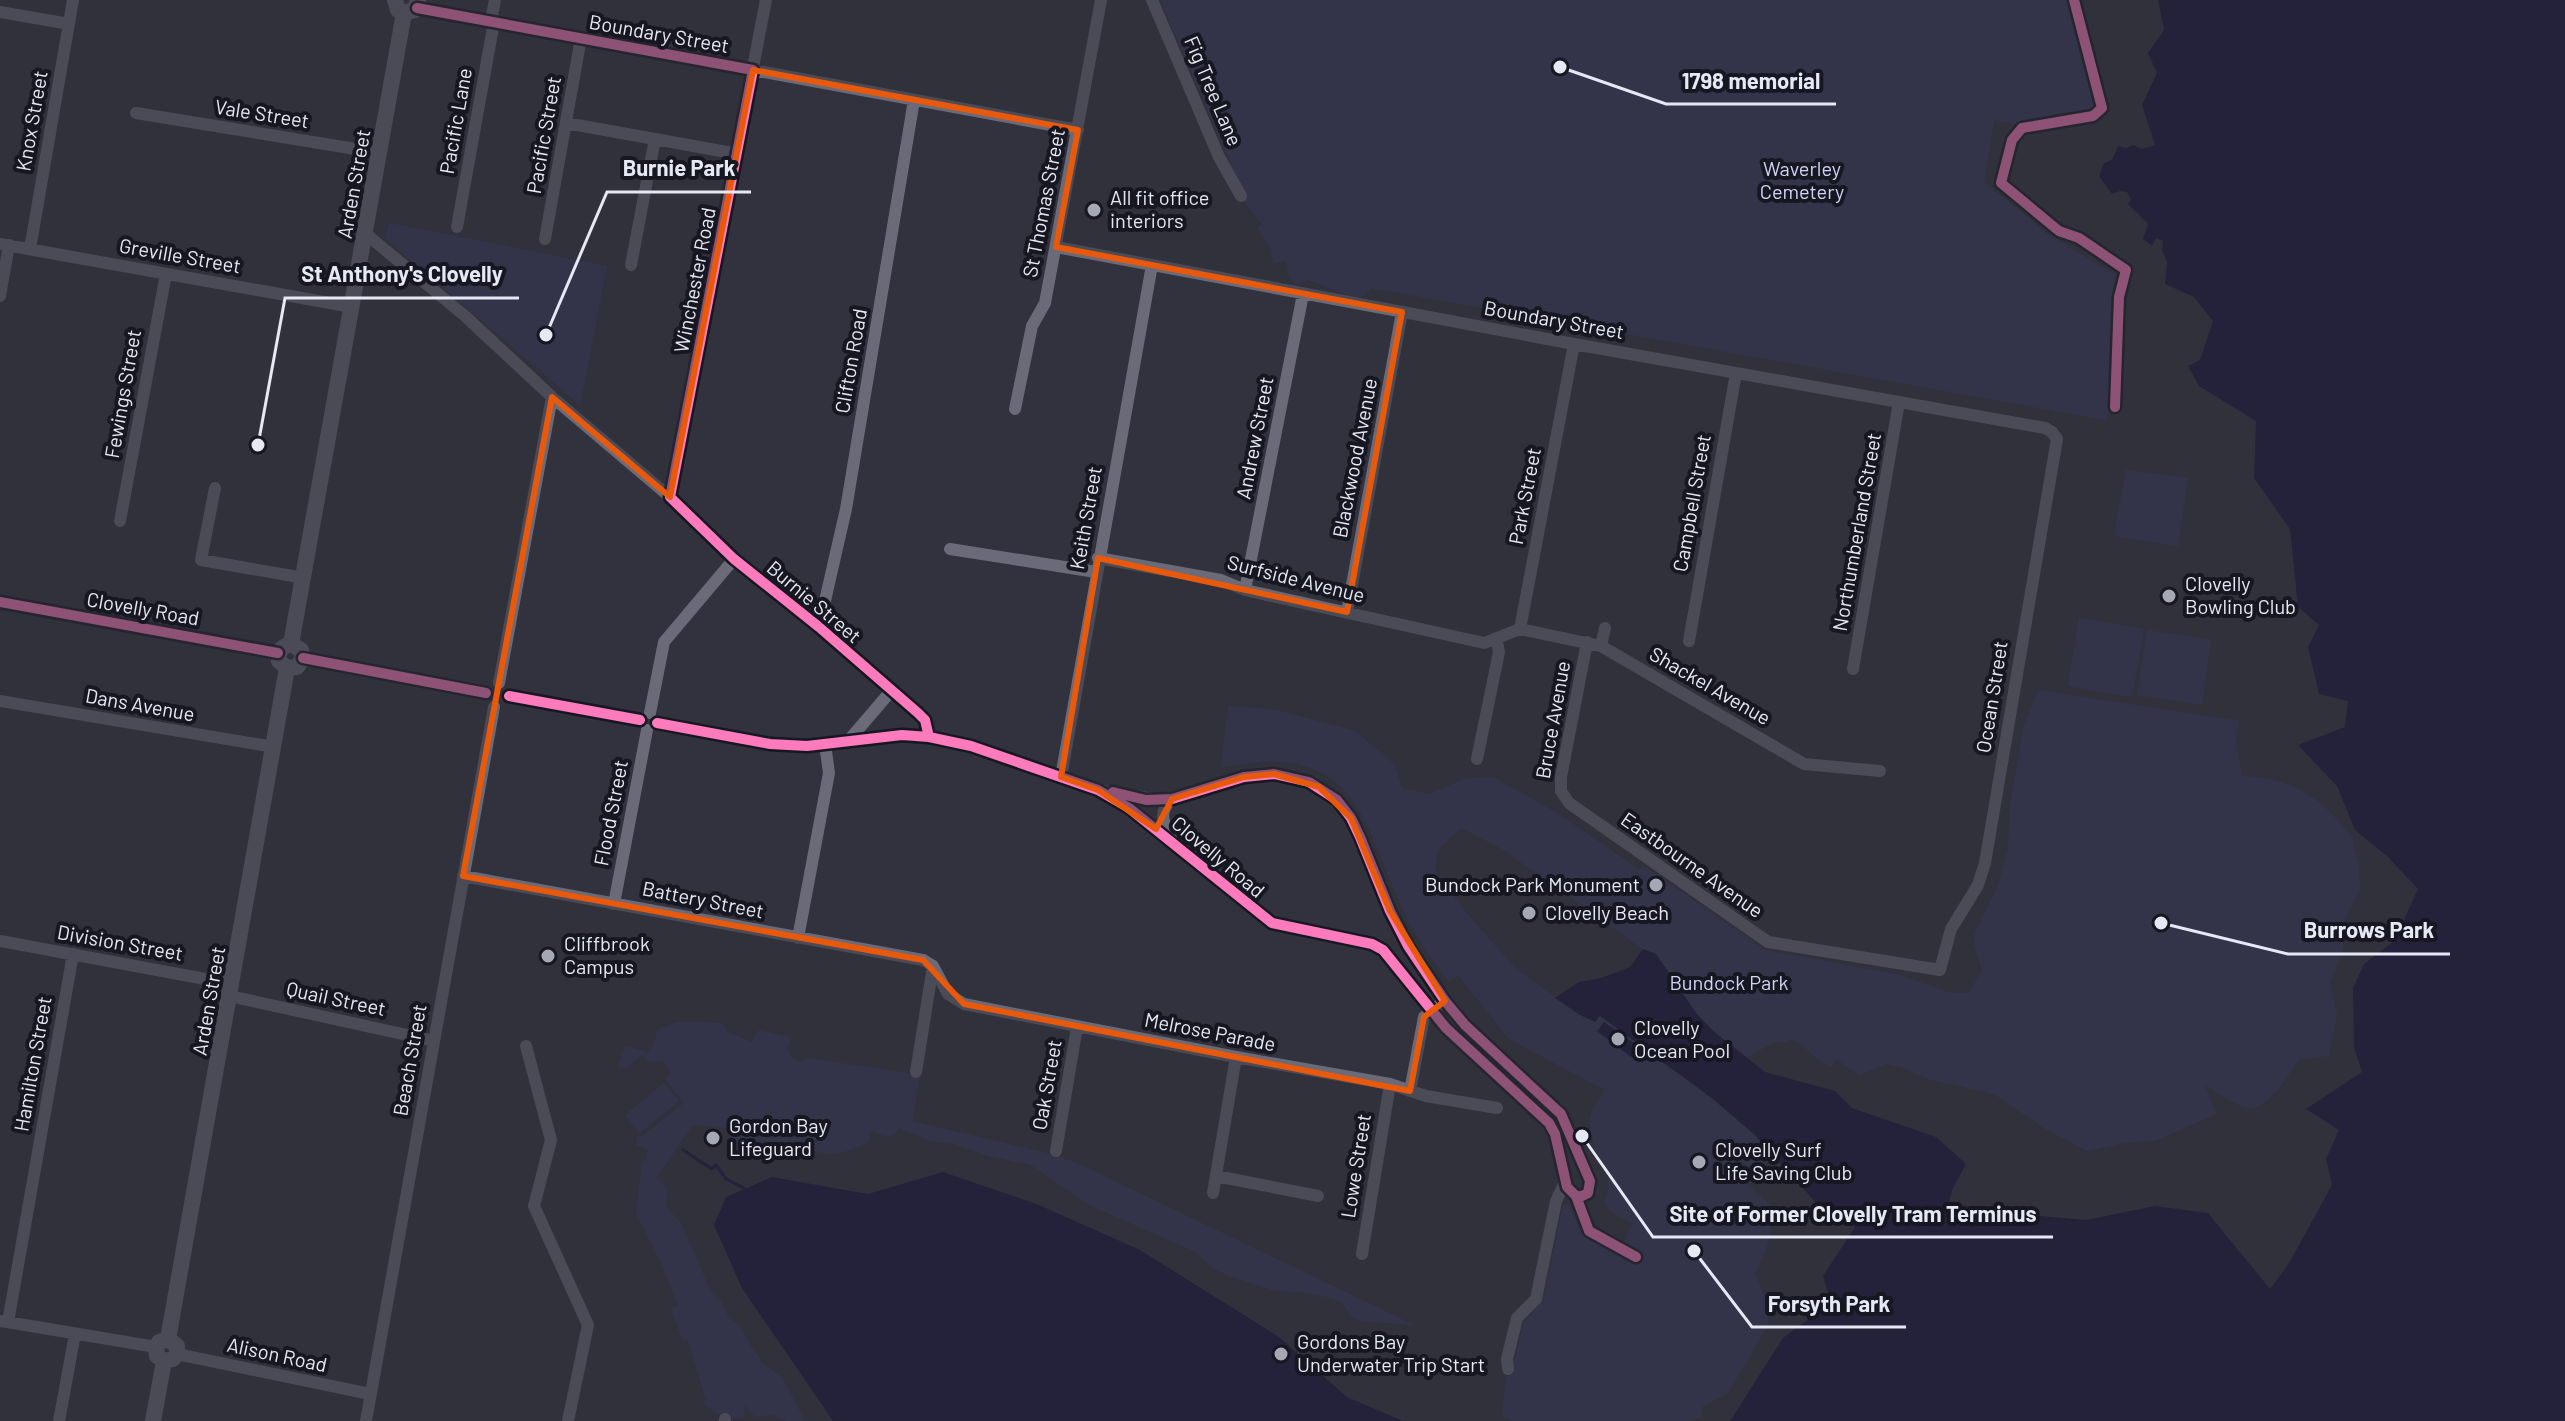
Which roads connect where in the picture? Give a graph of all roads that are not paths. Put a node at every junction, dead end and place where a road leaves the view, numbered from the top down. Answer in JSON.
{"nodes":[{"id":1,"x":73,"y":0,"type":"edge"},
{"id":2,"x":495,"y":0,"type":"edge"},
{"id":3,"x":766,"y":0,"type":"edge"},
{"id":4,"x":1101,"y":0,"type":"edge"},
{"id":5,"x":1152,"y":0,"type":"edge"},
{"id":6,"x":409,"y":5,"type":"edge"},
{"id":7,"x":0,"y":12,"type":"edge"},
{"id":8,"x":492,"y":21,"type":"junction"},
{"id":9,"x":69,"y":24,"type":"junction"},
{"id":10,"x":581,"y":38,"type":"junction"},
{"id":11,"x":753,"y":70,"type":"junction"},
{"id":12,"x":914,"y":100,"type":"junction"},
{"id":13,"x":136,"y":113,"type":"dead end"},
{"id":14,"x":566,"y":123,"type":"junction"},
{"id":15,"x":1078,"y":130,"type":"junction"},
{"id":16,"x":655,"y":139,"type":"junction"},
{"id":17,"x":380,"y":153,"type":"junction"},
{"id":18,"x":738,"y":154,"type":"junction"},
{"id":19,"x":1241,"y":196,"type":"dead end"},
{"id":20,"x":457,"y":227,"type":"dead end"},
{"id":21,"x":366,"y":234,"type":"junction"},
{"id":22,"x":545,"y":239,"type":"dead end"},
{"id":23,"x":5,"y":244,"type":"edge"},
{"id":24,"x":1056,"y":247,"type":"junction"},
{"id":25,"x":30,"y":249,"type":"junction"},
{"id":26,"x":631,"y":265,"type":"dead end"},
{"id":27,"x":1152,"y":265,"type":"junction"},
{"id":28,"x":166,"y":274,"type":"junction"},
{"id":29,"x":1303,"y":294,"type":"junction"},
{"id":30,"x":0,"y":296,"type":"edge"},
{"id":31,"x":352,"y":307,"type":"junction"},
{"id":32,"x":1402,"y":312,"type":"junction"},
{"id":33,"x":1574,"y":344,"type":"junction"},
{"id":34,"x":1736,"y":373,"type":"junction"},
{"id":35,"x":552,"y":397,"type":"junction"},
{"id":36,"x":1899,"y":402,"type":"junction"},
{"id":37,"x":1015,"y":409,"type":"dead end"},
{"id":38,"x":2045,"y":428,"type":"joint"},
{"id":39,"x":215,"y":488,"type":"dead end"},
{"id":40,"x":670,"y":497,"type":"junction"},
{"id":41,"x":120,"y":521,"type":"dead end"},
{"id":42,"x":950,"y":549,"type":"dead end"},
{"id":43,"x":734,"y":559,"type":"junction"},
{"id":44,"x":1097,"y":565,"type":"junction"},
{"id":45,"x":304,"y":578,"type":"junction"},
{"id":46,"x":1245,"y":590,"type":"junction"},
{"id":47,"x":0,"y":602,"type":"edge"},
{"id":48,"x":1347,"y":612,"type":"junction"},
{"id":49,"x":819,"y":627,"type":"junction"},
{"id":50,"x":1605,"y":628,"type":"dead end"},
{"id":51,"x":1520,"y":629,"type":"junction"},
{"id":52,"x":1490,"y":641,"type":"junction"},
{"id":53,"x":1689,"y":641,"type":"dead end"},
{"id":54,"x":1587,"y":642,"type":"junction"},
{"id":55,"x":1601,"y":646,"type":"junction"},
{"id":56,"x":284,"y":649,"type":"junction"},
{"id":57,"x":303,"y":658,"type":"junction"},
{"id":58,"x":287,"y":668,"type":"junction"},
{"id":59,"x":1853,"y":669,"type":"dead end"},
{"id":60,"x":499,"y":683,"type":"junction"},
{"id":61,"x":891,"y":691,"type":"junction"},
{"id":62,"x":486,"y":693,"type":"junction"},
{"id":63,"x":509,"y":696,"type":"junction"},
{"id":64,"x":0,"y":701,"type":"edge"},
{"id":65,"x":494,"y":707,"type":"junction"},
{"id":66,"x":649,"y":722,"type":"junction"},
{"id":67,"x":929,"y":737,"type":"junction"},
{"id":68,"x":849,"y":740,"type":"junction"},
{"id":69,"x":825,"y":744,"type":"junction"},
{"id":70,"x":274,"y":747,"type":"junction"},
{"id":71,"x":1477,"y":759,"type":"dead end"},
{"id":72,"x":1880,"y":771,"type":"dead end"},
{"id":73,"x":1061,"y":777,"type":"junction"},
{"id":74,"x":1098,"y":790,"type":"junction"},
{"id":75,"x":1172,"y":799,"type":"junction"},
{"id":76,"x":1569,"y":803,"type":"joint"},
{"id":77,"x":1175,"y":843,"type":"junction"},
{"id":78,"x":463,"y":876,"type":"junction"},
{"id":79,"x":614,"y":904,"type":"junction"},
{"id":80,"x":798,"y":938,"type":"junction"},
{"id":81,"x":0,"y":941,"type":"edge"},
{"id":82,"x":73,"y":954,"type":"junction"},
{"id":83,"x":933,"y":966,"type":"junction"},
{"id":84,"x":1940,"y":970,"type":"joint"},
{"id":85,"x":231,"y":990,"type":"junction"},
{"id":86,"x":1445,"y":1001,"type":"junction"},
{"id":87,"x":1431,"y":1010,"type":"junction"},
{"id":88,"x":1077,"y":1027,"type":"junction"},
{"id":89,"x":434,"y":1041,"type":"junction"},
{"id":90,"x":526,"y":1046,"type":"dead end"},
{"id":91,"x":1236,"y":1057,"type":"junction"},
{"id":92,"x":916,"y":1072,"type":"dead end"},
{"id":93,"x":1390,"y":1084,"type":"junction"},
{"id":94,"x":1410,"y":1091,"type":"junction"},
{"id":95,"x":1497,"y":1108,"type":"dead end"},
{"id":96,"x":1056,"y":1151,"type":"dead end"},
{"id":97,"x":1216,"y":1176,"type":"junction"},
{"id":98,"x":1566,"y":1180,"type":"junction"},
{"id":99,"x":1213,"y":1193,"type":"dead end"},
{"id":100,"x":1318,"y":1196,"type":"dead end"},
{"id":101,"x":1362,"y":1254,"type":"dead end"},
{"id":102,"x":4,"y":1321,"type":"edge"},
{"id":103,"x":75,"y":1334,"type":"junction"},
{"id":104,"x":166,"y":1350,"type":"junction"},
{"id":105,"x":1508,"y":1369,"type":"dead end"},
{"id":106,"x":370,"y":1394,"type":"junction"},
{"id":107,"x":59,"y":1421,"type":"edge"},
{"id":108,"x":153,"y":1421,"type":"edge"},
{"id":109,"x":366,"y":1421,"type":"edge"},
{"id":110,"x":568,"y":1421,"type":"edge"}],
"edges":[{"from":1,"to":9,"type":"street","name":"Knox Street"},
{"from":2,"to":8,"type":"street","name":"Pacific Lane"},
{"from":3,"to":11,"type":"street","name":"Winchester Road"},
{"from":4,"to":15,"type":"street","name":"St Thomas Street"},
{"from":5,"to":19,"type":"street","name":"Fig Tree Lane"},
{"from":6,"to":8,"type":"street","name":"Boundary Street"},
{"from":6,"to":17,"type":"main road","name":"Arden Street"},
{"from":7,"to":9,"type":"street"},
{"from":8,"to":10,"type":"street","name":"Boundary Street"},
{"from":8,"to":20,"type":"street","name":"Pacific Lane"},
{"from":9,"to":25,"type":"street","name":"Knox Street"},
{"from":10,"to":11,"type":"street","name":"Boundary Street"},
{"from":10,"to":14,"type":"street","name":"Pacific Street"},
{"from":11,"to":12,"type":"street","name":"Boundary Street"},
{"from":11,"to":18,"type":"street","name":"Winchester Road"},
{"from":12,"to":15,"type":"street","name":"Boundary Street"},
{"from":12,"to":49,"type":"street","name":"Clifton Road"},
{"from":13,"to":17,"type":"street","name":"Vale Street"},
{"from":14,"to":16,"type":"street"},
{"from":14,"to":22,"type":"street","name":"Pacific Street"},
{"from":15,"to":24,"type":"street","name":"St Thomas Street"},
{"from":16,"to":18,"type":"street"},
{"from":16,"to":26,"type":"street"},
{"from":17,"to":21,"type":"main road","name":"Arden Street"},
{"from":18,"to":40,"type":"street","name":"Winchester Road"},
{"from":21,"to":31,"type":"main road","name":"Arden Street"},
{"from":21,"to":35,"type":"street","name":"Burnie Street"},
{"from":23,"to":25,"type":"street","name":"Greville Street"},
{"from":23,"to":30,"type":"street"},
{"from":24,"to":27,"type":"street","name":"Boundary Street"},
{"from":24,"to":37,"type":"street","name":"St Thomas Street"},
{"from":25,"to":28,"type":"street","name":"Greville Street"},
{"from":27,"to":29,"type":"street","name":"Boundary Street"},
{"from":27,"to":44,"type":"street","name":"Keith Street"},
{"from":28,"to":31,"type":"street","name":"Greville Street"},
{"from":28,"to":41,"type":"street","name":"Fewings Street"},
{"from":29,"to":32,"type":"street","name":"Boundary Street"},
{"from":29,"to":46,"type":"street","name":"Andrew Street"},
{"from":31,"to":45,"type":"main road","name":"Arden Street"},
{"from":32,"to":33,"type":"street","name":"Boundary Street"},
{"from":32,"to":48,"type":"street","name":"Blackwood Avenue"},
{"from":33,"to":34,"type":"street","name":"Boundary Street"},
{"from":33,"to":51,"type":"street","name":"Park Street"},
{"from":34,"to":36,"type":"street","name":"Boundary Street"},
{"from":34,"to":53,"type":"street","name":"Campbell Street"},
{"from":35,"to":40,"type":"street","name":"Burnie Street"},
{"from":35,"to":60,"type":"street"},
{"from":36,"to":38,"type":"street","name":"Boundary Street"},
{"from":36,"to":59,"type":"street","name":"Northumberland Street"},
{"from":38,"to":84,"type":"street","name":"Ocean Street"},
{"from":39,"to":45,"type":"street"},
{"from":40,"to":43,"type":"street","name":"Burnie Street"},
{"from":42,"to":44,"type":"street","name":"Surfside Avenue"},
{"from":43,"to":49,"type":"street","name":"Burnie Street"},
{"from":43,"to":66,"type":"street","name":"Flood Street"},
{"from":44,"to":46,"type":"street","name":"Surfside Avenue"},
{"from":44,"to":73,"type":"street","name":"Keith Street"},
{"from":45,"to":56,"type":"main road","name":"Arden Street"},
{"from":46,"to":48,"type":"street","name":"Surfside Avenue"},
{"from":47,"to":56,"type":"street","name":"Clovelly Road"},
{"from":48,"to":52,"type":"street","name":"Surfside Avenue"},
{"from":49,"to":61,"type":"street","name":"Burnie Street"},
{"from":50,"to":55,"type":"street"},
{"from":51,"to":52,"type":"street"},
{"from":51,"to":54,"type":"street","name":"Shackel Avenue"},
{"from":52,"to":71,"type":"street"},
{"from":54,"to":55,"type":"street","name":"Shackel Avenue"},
{"from":54,"to":76,"type":"street","name":"Bruce Avenue"},
{"from":55,"to":72,"type":"street","name":"Shackel Avenue"},
{"from":56,"to":57,"type":"main road"},
{"from":56,"to":58,"type":"main road"},
{"from":57,"to":58,"type":"main road"},
{"from":57,"to":62,"type":"street"},
{"from":58,"to":70,"type":"main road","name":"Arden Street"},
{"from":60,"to":62,"type":"street"},
{"from":60,"to":63,"type":"street"},
{"from":61,"to":67,"type":"street","name":"Burnie Street"},
{"from":61,"to":68,"type":"street"},
{"from":62,"to":65,"type":"street"},
{"from":63,"to":65,"type":"street"},
{"from":63,"to":66,"type":"street","name":"Clovelly Road"},
{"from":64,"to":70,"type":"street","name":"Dans Avenue"},
{"from":65,"to":78,"type":"street","name":"Beach Street"},
{"from":66,"to":69,"type":"street","name":"Clovelly Road"},
{"from":66,"to":79,"type":"street","name":"Flood Street"},
{"from":67,"to":68,"type":"street","name":"Clovelly Road"},
{"from":67,"to":73,"type":"street","name":"Clovelly Road"},
{"from":68,"to":69,"type":"street","name":"Clovelly Road"},
{"from":69,"to":80,"type":"street"},
{"from":70,"to":85,"type":"main road","name":"Arden Street"},
{"from":73,"to":74,"type":"street","name":"Clovelly Road"},
{"from":74,"to":75,"type":"street"},
{"from":74,"to":77,"type":"street","name":"Clovelly Road"},
{"from":75,"to":77,"type":"street"},
{"from":75,"to":86,"type":"street"},
{"from":76,"to":84,"type":"street","name":"Eastbourne Avenue"},
{"from":77,"to":87,"type":"street","name":"Clovelly Road"},
{"from":78,"to":79,"type":"street","name":"Battery Street"},
{"from":78,"to":89,"type":"street","name":"Beach Street"},
{"from":79,"to":80,"type":"street","name":"Battery Street"},
{"from":80,"to":83,"type":"street","name":"Battery Street"},
{"from":81,"to":82,"type":"street","name":"Division Street"},
{"from":82,"to":85,"type":"street","name":"Division Street"},
{"from":82,"to":102,"type":"street","name":"Hamilton Street"},
{"from":83,"to":88,"type":"street","name":"Melrose Parade"},
{"from":83,"to":92,"type":"street"},
{"from":85,"to":89,"type":"street","name":"Quail Street"},
{"from":85,"to":104,"type":"main road","name":"Arden Street"},
{"from":86,"to":87,"type":"street"},
{"from":86,"to":98,"type":"street"},
{"from":87,"to":94,"type":"street"},
{"from":87,"to":98,"type":"street","name":"Clovelly Road"},
{"from":88,"to":91,"type":"street","name":"Melrose Parade"},
{"from":88,"to":96,"type":"street","name":"Oak Street"},
{"from":89,"to":106,"type":"street","name":"Beach Street"},
{"from":90,"to":110,"type":"street"},
{"from":91,"to":93,"type":"street","name":"Melrose Parade"},
{"from":91,"to":97,"type":"street"},
{"from":93,"to":94,"type":"street","name":"Melrose Parade"},
{"from":93,"to":101,"type":"street","name":"Lowe Street"},
{"from":94,"to":95,"type":"street","name":"Melrose Parade"},
{"from":97,"to":99,"type":"street"},
{"from":97,"to":100,"type":"street"},
{"from":98,"to":105,"type":"street"},
{"from":102,"to":103,"type":"street","name":"Alison Road"},
{"from":103,"to":104,"type":"street","name":"Alison Road"},
{"from":103,"to":107,"type":"street"},
{"from":104,"to":106,"type":"street","name":"Alison Road"},
{"from":104,"to":108,"type":"main road","name":"Arden Street"},
{"from":106,"to":109,"type":"street","name":"Beach Street"}]}
